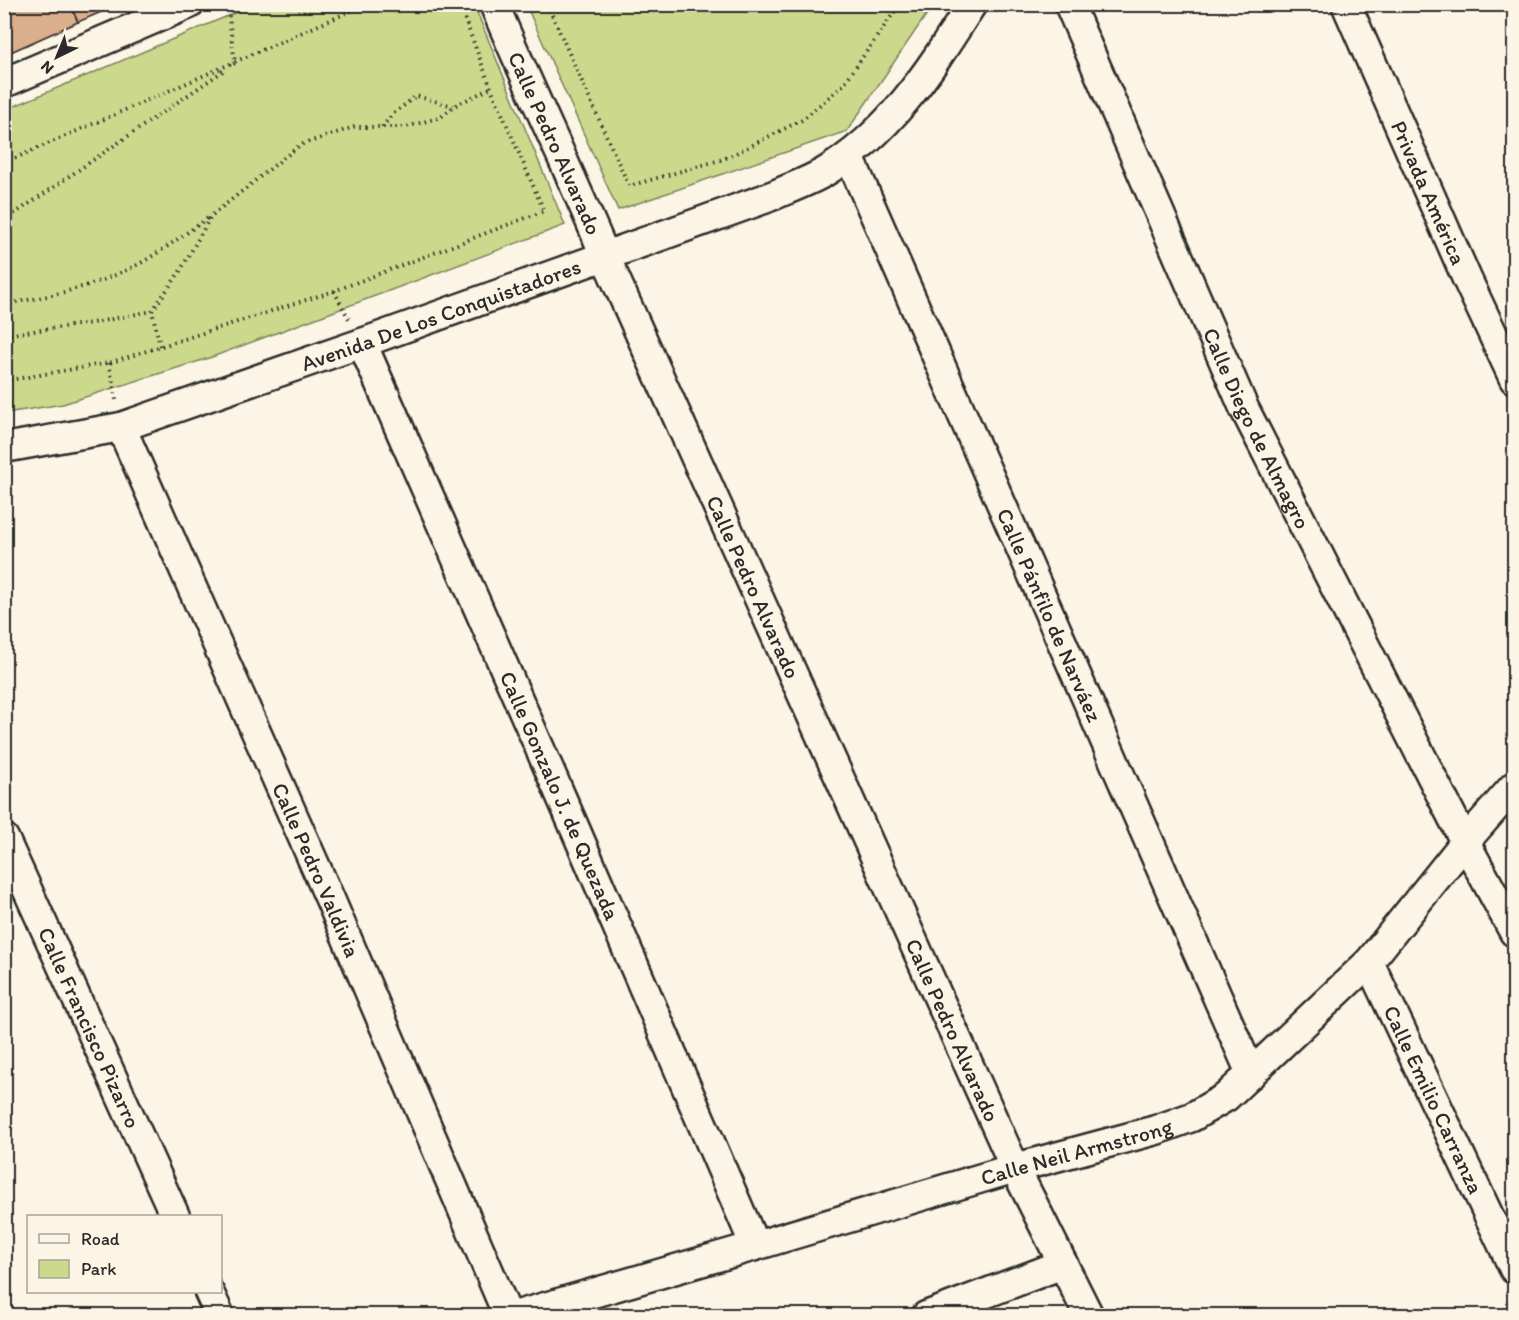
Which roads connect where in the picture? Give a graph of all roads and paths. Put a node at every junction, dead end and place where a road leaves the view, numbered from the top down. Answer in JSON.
{"nodes":[{"id":1,"x":189,"y":4,"type":"edge"},
{"id":2,"x":227,"y":4,"type":"edge"},
{"id":3,"x":367,"y":4,"type":"edge"},
{"id":4,"x":459,"y":4,"type":"edge"},
{"id":5,"x":494,"y":4,"type":"edge"},
{"id":6,"x":547,"y":4,"type":"edge"},
{"id":7,"x":900,"y":4,"type":"edge"},
{"id":8,"x":972,"y":4,"type":"edge"},
{"id":9,"x":1068,"y":4,"type":"edge"},
{"id":10,"x":1346,"y":4,"type":"edge"},
{"id":11,"x":235,"y":63,"type":"junction"},
{"id":12,"x":4,"y":83,"type":"edge"},
{"id":13,"x":491,"y":88,"type":"junction"},
{"id":14,"x":454,"y":106,"type":"junction"},
{"id":15,"x":382,"y":127,"type":"junction"},
{"id":16,"x":849,"y":156,"type":"junction"},
{"id":17,"x":4,"y":163,"type":"edge"},
{"id":18,"x":211,"y":216,"type":"junction"},
{"id":19,"x":4,"y":221,"type":"edge"},
{"id":20,"x":605,"y":256,"type":"junction"},
{"id":21,"x":4,"y":304,"type":"edge"},
{"id":22,"x":152,"y":312,"type":"junction"},
{"id":23,"x":4,"y":335,"type":"edge"},
{"id":24,"x":362,"y":344,"type":"junction"},
{"id":25,"x":160,"y":346,"type":"junction"},
{"id":26,"x":109,"y":363,"type":"junction"},
{"id":27,"x":1515,"y":379,"type":"edge"},
{"id":28,"x":4,"y":381,"type":"edge"},
{"id":29,"x":121,"y":427,"type":"junction"},
{"id":30,"x":4,"y":448,"type":"edge"},
{"id":31,"x":1515,"y":786,"type":"edge"},
{"id":32,"x":4,"y":838,"type":"edge"},
{"id":33,"x":1465,"y":842,"type":"junction"},
{"id":34,"x":1515,"y":932,"type":"edge"},
{"id":35,"x":1369,"y":962,"type":"junction"},
{"id":36,"x":1251,"y":1074,"type":"junction"},
{"id":37,"x":1015,"y":1168,"type":"junction"},
{"id":38,"x":176,"y":1215,"type":"edge"},
{"id":39,"x":755,"y":1246,"type":"junction"},
{"id":40,"x":1063,"y":1264,"type":"junction"},
{"id":41,"x":1515,"y":1269,"type":"edge"},
{"id":42,"x":209,"y":1293,"type":"edge"},
{"id":43,"x":555,"y":1310,"type":"edge"},
{"id":44,"x":220,"y":1316,"type":"edge"},
{"id":45,"x":508,"y":1316,"type":"edge"},
{"id":46,"x":514,"y":1316,"type":"edge"},
{"id":47,"x":926,"y":1316,"type":"edge"},
{"id":48,"x":1089,"y":1316,"type":"edge"}],
"edges":[{"from":1,"to":12,"type":"street"},
{"from":2,"to":11,"type":"path"},
{"from":3,"to":11,"type":"path"},
{"from":4,"to":13,"type":"path"},
{"from":5,"to":20,"type":"street","name":"Calle Pedro Alvarado"},
{"from":6,"to":7,"type":"path"},
{"from":8,"to":16,"type":"street","name":"Avenida De Los Conquistadores"},
{"from":9,"to":33,"type":"street","name":"Calle Diego de Almagro"},
{"from":10,"to":27,"type":"street","name":"Privada América"},
{"from":11,"to":17,"type":"path"},
{"from":11,"to":19,"type":"path"},
{"from":13,"to":14,"type":"path"},
{"from":13,"to":25,"type":"path"},
{"from":14,"to":15,"type":"path"},
{"from":14,"to":15,"type":"path"},
{"from":15,"to":18,"type":"path"},
{"from":16,"to":20,"type":"street","name":"Avenida De Los Conquistadores"},
{"from":16,"to":36,"type":"street","name":"Calle Pánfilo de Narváez"},
{"from":18,"to":21,"type":"path"},
{"from":18,"to":22,"type":"path"},
{"from":20,"to":24,"type":"street","name":"Avenida De Los Conquistadores"},
{"from":20,"to":37,"type":"street","name":"Calle Pedro Alvarado"},
{"from":22,"to":23,"type":"path"},
{"from":22,"to":25,"type":"path"},
{"from":24,"to":29,"type":"street","name":"Avenida De Los Conquistadores"},
{"from":24,"to":39,"type":"street","name":"Calle Gonzalo J. de Quezada"},
{"from":25,"to":26,"type":"path"},
{"from":26,"to":28,"type":"path"},
{"from":26,"to":29,"type":"path"},
{"from":29,"to":30,"type":"street","name":"Avenida De Los Conquistadores"},
{"from":29,"to":45,"type":"street","name":"Calle Pedro Valdivia"},
{"from":31,"to":33,"type":"street","name":"Calle Neil Armstrong"},
{"from":32,"to":38,"type":"street","name":"Calle Francisco Pizarro"},
{"from":33,"to":34,"type":"street","name":"Calle Diego de Almagro"},
{"from":33,"to":35,"type":"street","name":"Calle Neil Armstrong"},
{"from":35,"to":36,"type":"street","name":"Calle Neil Armstrong"},
{"from":35,"to":41,"type":"street","name":"Calle Emilio Carranza"},
{"from":36,"to":37,"type":"street","name":"Calle Neil Armstrong"},
{"from":37,"to":39,"type":"street","name":"Calle Neil Armstrong"},
{"from":37,"to":40,"type":"street","name":"Calle Pedro Alvarado"},
{"from":39,"to":43,"type":"street","name":"Calle Neil Armstrong"},
{"from":40,"to":47,"type":"street"},
{"from":40,"to":48,"type":"street","name":"Calle Pedro Alvarado"},
{"from":42,"to":44,"type":"street"},
{"from":43,"to":46,"type":"street","name":"Calle Neil Armstrong"}]}
